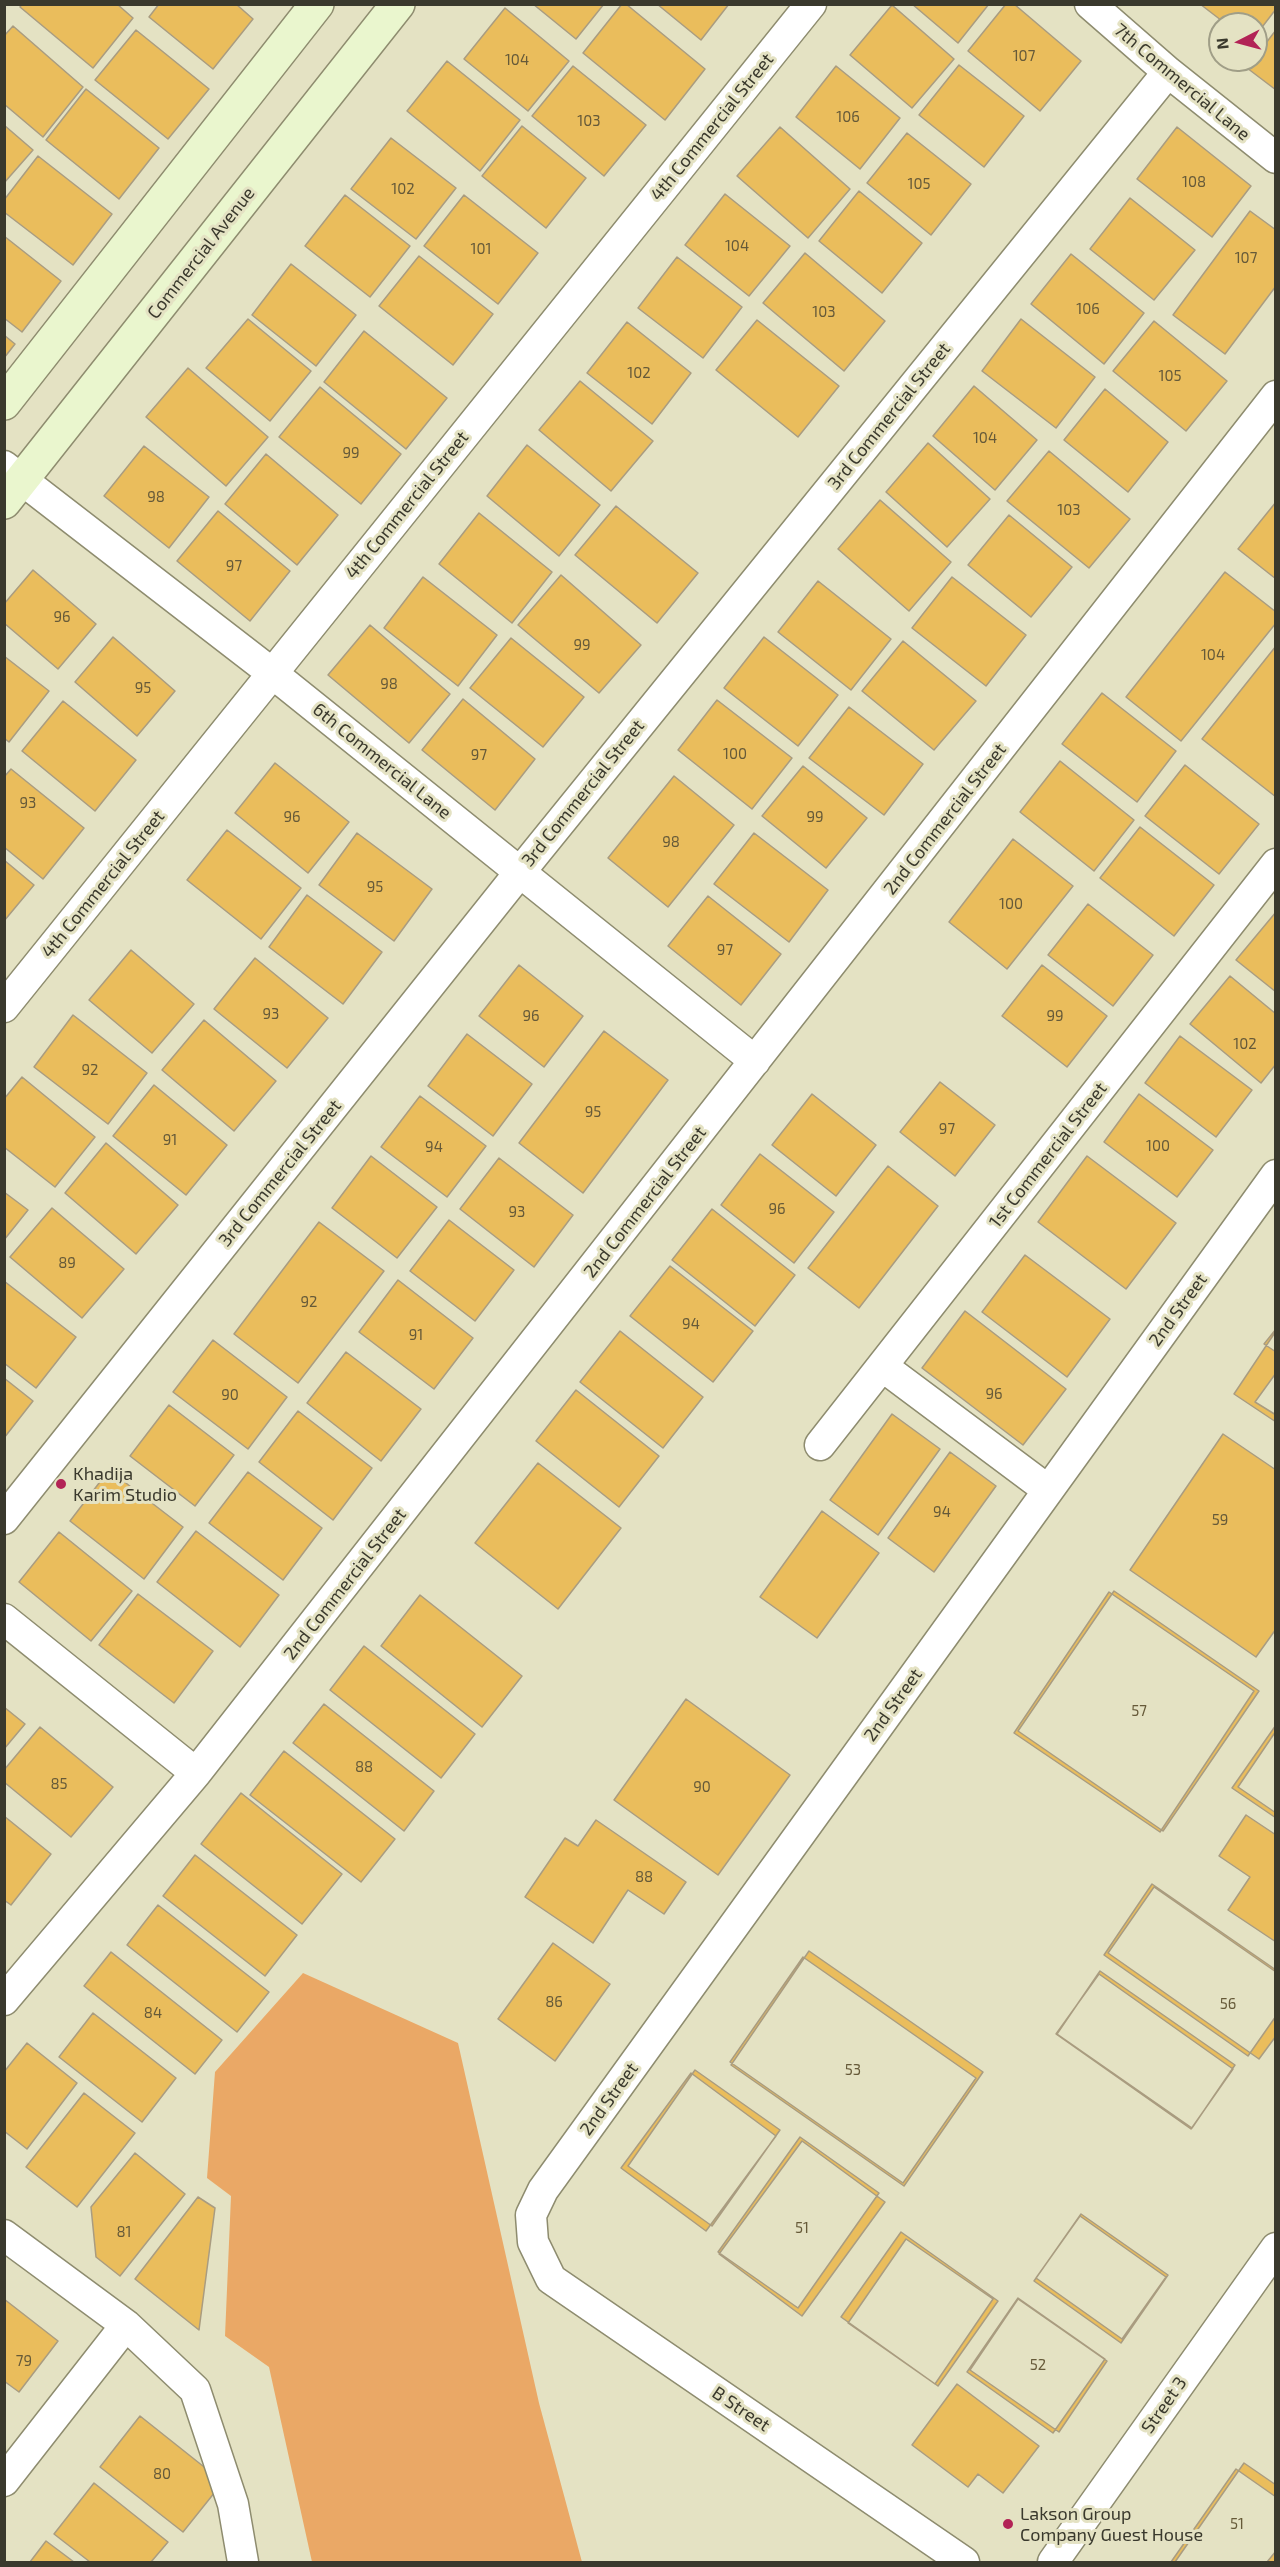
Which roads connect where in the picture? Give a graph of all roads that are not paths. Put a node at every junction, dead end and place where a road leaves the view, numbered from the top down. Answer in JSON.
{"nodes":[{"id":1,"x":317,"y":4,"type":"edge"},
{"id":2,"x":398,"y":4,"type":"edge"},
{"id":3,"x":811,"y":4,"type":"edge"},
{"id":4,"x":1090,"y":4,"type":"edge"},
{"id":5,"x":1168,"y":72,"type":"junction"},
{"id":6,"x":1275,"y":158,"type":"edge"},
{"id":7,"x":1275,"y":396,"type":"edge"},
{"id":8,"x":4,"y":403,"type":"edge"},
{"id":9,"x":11,"y":482,"type":"edge"},
{"id":10,"x":272,"y":673,"type":"junction"},
{"id":11,"x":1275,"y":864,"type":"edge"},
{"id":12,"x":520,"y":872,"type":"junction"},
{"id":13,"x":4,"y":1007,"type":"edge"},
{"id":14,"x":755,"y":1061,"type":"junction"},
{"id":15,"x":1275,"y":1175,"type":"edge"},
{"id":16,"x":882,"y":1366,"type":"junction"},
{"id":17,"x":820,"y":1445,"type":"dead end"},
{"id":18,"x":1048,"y":1490,"type":"junction"},
{"id":19,"x":4,"y":1519,"type":"edge"},
{"id":20,"x":4,"y":1619,"type":"edge"},
{"id":21,"x":196,"y":1773,"type":"junction"},
{"id":22,"x":4,"y":2000,"type":"edge"},
{"id":23,"x":4,"y":2235,"type":"edge"},
{"id":24,"x":533,"y":2242,"type":"joint"},
{"id":25,"x":1275,"y":2248,"type":"edge"},
{"id":26,"x":126,"y":2325,"type":"junction"},
{"id":27,"x":4,"y":2481,"type":"edge"},
{"id":28,"x":243,"y":2562,"type":"edge"},
{"id":29,"x":964,"y":2562,"type":"edge"},
{"id":30,"x":1053,"y":2562,"type":"edge"}],
"edges":[{"from":1,"to":8,"type":"main road"},
{"from":2,"to":9,"type":"main road","name":"Commercial Avenue"},
{"from":3,"to":10,"type":"street","name":"4th Commercial Street"},
{"from":4,"to":5,"type":"street","name":"7th Commercial Lane"},
{"from":5,"to":6,"type":"street","name":"7th Commercial Lane"},
{"from":5,"to":12,"type":"street","name":"3rd Commercial Street"},
{"from":7,"to":14,"type":"street","name":"2nd Commercial Street"},
{"from":9,"to":10,"type":"street","name":"6th Commercial Lane"},
{"from":10,"to":12,"type":"street","name":"6th Commercial Lane"},
{"from":10,"to":13,"type":"street","name":"4th Commercial Street"},
{"from":11,"to":16,"type":"street","name":"1st Commercial Street"},
{"from":12,"to":14,"type":"street","name":"6th Commercial Lane"},
{"from":12,"to":19,"type":"street","name":"3rd Commercial Street"},
{"from":14,"to":21,"type":"street","name":"2nd Commercial Street"},
{"from":15,"to":18,"type":"street","name":"2nd Street"},
{"from":16,"to":17,"type":"street","name":"1st Commercial Street"},
{"from":16,"to":18,"type":"street"},
{"from":18,"to":24,"type":"street","name":"2nd Street"},
{"from":20,"to":21,"type":"street"},
{"from":21,"to":22,"type":"street","name":"2nd Commercial Street"},
{"from":23,"to":26,"type":"street"},
{"from":24,"to":29,"type":"street","name":"B Street"},
{"from":25,"to":30,"type":"street","name":"Street 3"},
{"from":26,"to":27,"type":"street"},
{"from":26,"to":28,"type":"street"}]}
